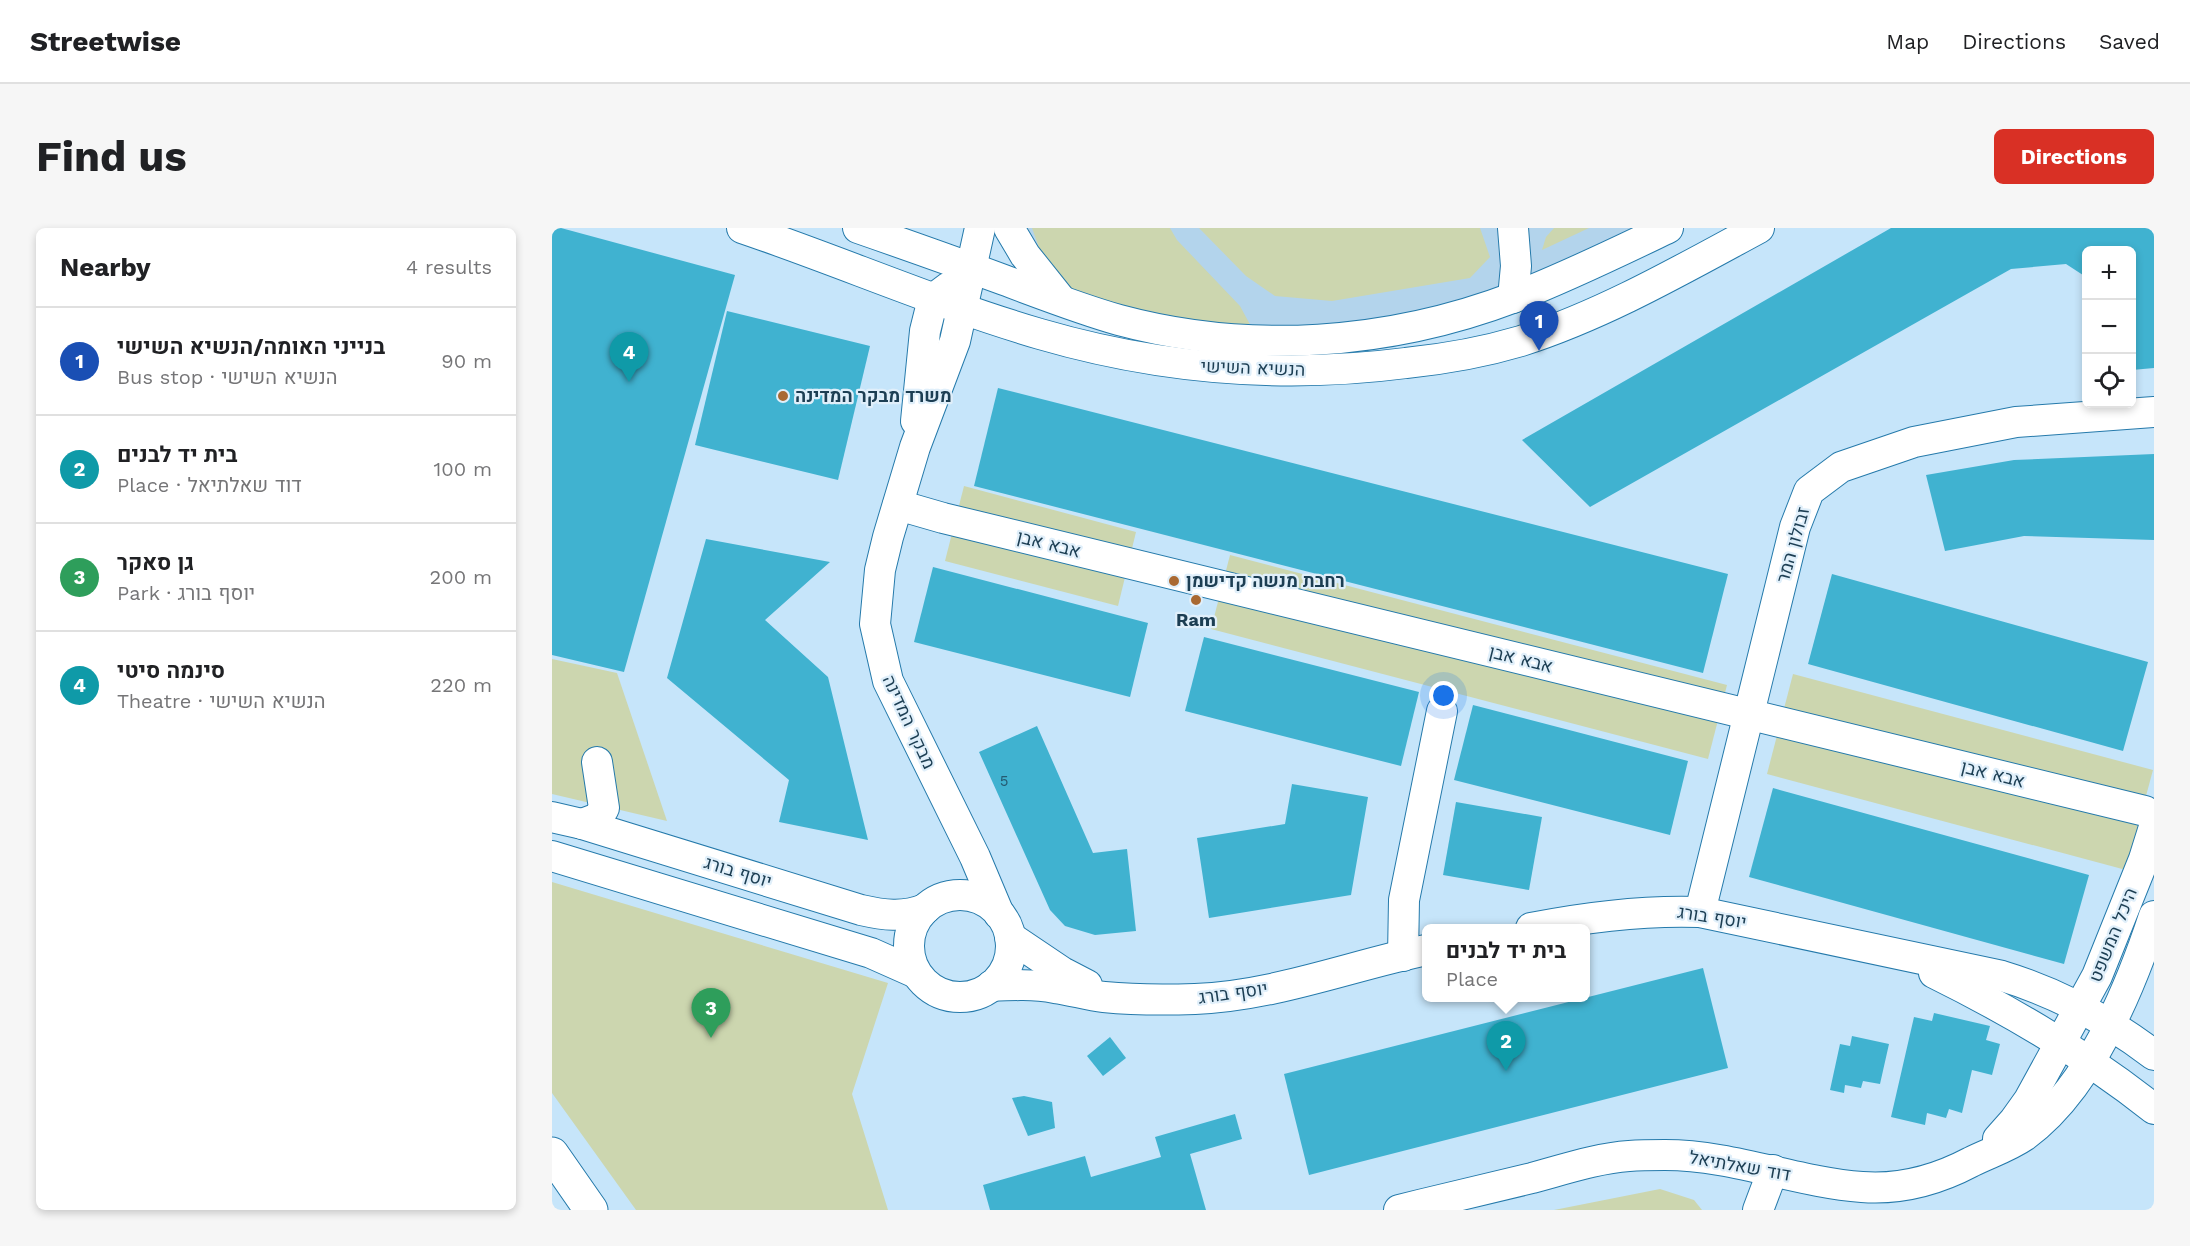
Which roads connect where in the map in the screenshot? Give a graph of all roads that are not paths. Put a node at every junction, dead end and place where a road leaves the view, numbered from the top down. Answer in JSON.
{"nodes":[{"id":1,"x":742,"y":228,"type":"edge"},
{"id":2,"x":858,"y":228,"type":"edge"},
{"id":3,"x":980,"y":228,"type":"edge"},
{"id":4,"x":1009,"y":228,"type":"edge"},
{"id":5,"x":1513,"y":228,"type":"edge"},
{"id":6,"x":1668,"y":228,"type":"edge"},
{"id":7,"x":1759,"y":228,"type":"edge"},
{"id":8,"x":1720,"y":241,"type":"edge"},
{"id":9,"x":972,"y":268,"type":"junction"},
{"id":10,"x":1513,"y":298,"type":"junction"},
{"id":11,"x":933,"y":299,"type":"junction"},
{"id":12,"x":1063,"y":302,"type":"junction"},
{"id":13,"x":963,"y":309,"type":"junction"},
{"id":14,"x":2154,"y":412,"type":"edge"},
{"id":15,"x":915,"y":447,"type":"junction"},
{"id":16,"x":898,"y":505,"type":"junction"},
{"id":17,"x":1442,"y":711,"type":"dead end"},
{"id":18,"x":1749,"y":715,"type":"junction"},
{"id":19,"x":597,"y":762,"type":"dead end"},
{"id":20,"x":552,"y":817,"type":"edge"},
{"id":21,"x":955,"y":818,"type":"junction"},
{"id":22,"x":2150,"y":819,"type":"edge"},
{"id":23,"x":582,"y":824,"type":"junction"},
{"id":24,"x":552,"y":856,"type":"edge"},
{"id":25,"x":932,"y":904,"type":"junction"},
{"id":26,"x":1700,"y":912,"type":"junction"},
{"id":27,"x":2154,"y":916,"type":"edge"},
{"id":28,"x":1553,"y":924,"type":"edge"},
{"id":29,"x":1004,"y":925,"type":"junction"},
{"id":30,"x":1415,"y":953,"type":"edge"},
{"id":31,"x":1890,"y":954,"type":"junction"},
{"id":32,"x":916,"y":973,"type":"junction"},
{"id":33,"x":991,"y":986,"type":"junction"},
{"id":34,"x":1142,"y":999,"type":"junction"},
{"id":35,"x":2081,"y":1008,"type":"junction"},
{"id":36,"x":2111,"y":1024,"type":"junction"},
{"id":37,"x":2062,"y":1042,"type":"junction"},
{"id":38,"x":2154,"y":1055,"type":"edge"},
{"id":39,"x":2089,"y":1061,"type":"junction"},
{"id":40,"x":2154,"y":1109,"type":"edge"},
{"id":41,"x":552,"y":1154,"type":"edge"},
{"id":42,"x":1973,"y":1161,"type":"junction"},
{"id":43,"x":1773,"y":1170,"type":"junction"},
{"id":44,"x":591,"y":1210,"type":"edge"},
{"id":45,"x":1399,"y":1210,"type":"edge"},
{"id":46,"x":1758,"y":1210,"type":"edge"}],
"edges":[{"from":1,"to":11,"type":"street","name":"הנשיא השישי"},
{"from":2,"to":9,"type":"street","name":"הנשיא השישי"},
{"from":3,"to":9,"type":"street","name":"מבקר המדינה"},
{"from":4,"to":12,"type":"street"},
{"from":5,"to":10,"type":"street"},
{"from":6,"to":10,"type":"street","name":"הנשיא השישי"},
{"from":7,"to":8,"type":"street","name":"הנשיא השישי"},
{"from":8,"to":13,"type":"street","name":"הנשיא השישי"},
{"from":9,"to":11,"type":"street"},
{"from":9,"to":12,"type":"street","name":"הנשיא השישי"},
{"from":9,"to":13,"type":"street","name":"מבקר המדינה"},
{"from":10,"to":12,"type":"street","name":"הנשיא השישי"},
{"from":11,"to":13,"type":"street","name":"הנשיא השישי"},
{"from":11,"to":15,"type":"street","name":"מבקר המדינה"},
{"from":13,"to":15,"type":"street","name":"מבקר המדינה"},
{"from":14,"to":18,"type":"street","name":"זבולון המר"},
{"from":15,"to":16,"type":"street","name":"מבקר המדינה"},
{"from":16,"to":18,"type":"street","name":"אבא אבן"},
{"from":16,"to":21,"type":"street","name":"מבקר המדינה"},
{"from":17,"to":30,"type":"street"},
{"from":18,"to":22,"type":"street","name":"אבא אבן"},
{"from":18,"to":26,"type":"street","name":"זבולון המר"},
{"from":19,"to":23,"type":"street"},
{"from":20,"to":23,"type":"street","name":"יוסף בורג"},
{"from":21,"to":25,"type":"street","name":"מבקר המדינה"},
{"from":21,"to":29,"type":"street","name":"מבקר המדינה"},
{"from":22,"to":35,"type":"street","name":"היכל המשפט"},
{"from":23,"to":25,"type":"street","name":"יוסף בורג"},
{"from":24,"to":32,"type":"street"},
{"from":25,"to":29,"type":"street"},
{"from":25,"to":32,"type":"street"},
{"from":26,"to":28,"type":"street","name":"יוסף בורג"},
{"from":26,"to":31,"type":"street","name":"יוסף בורג"},
{"from":27,"to":36,"type":"street","name":"היכל המשפט"},
{"from":29,"to":33,"type":"street"},
{"from":29,"to":34,"type":"street","name":"יוסף בורג"},
{"from":30,"to":34,"type":"street","name":"יוסף בורג"},
{"from":31,"to":35,"type":"street","name":"יוסף בורג"},
{"from":31,"to":37,"type":"street","name":"יוסף בורג"},
{"from":32,"to":33,"type":"street"},
{"from":33,"to":34,"type":"street","name":"יוסף בורג"},
{"from":35,"to":36,"type":"street","name":"יוסף בורג"},
{"from":35,"to":37,"type":"street","name":"דוד שאלתיאל"},
{"from":36,"to":38,"type":"street","name":"יוסף בורג"},
{"from":36,"to":39,"type":"street","name":"היכל המשפט"},
{"from":37,"to":39,"type":"street","name":"יוסף בורג"},
{"from":37,"to":42,"type":"street","name":"דוד שאלתיאל"},
{"from":39,"to":40,"type":"street","name":"יוסף בורג"},
{"from":39,"to":42,"type":"street","name":"דוד שאלתיאל"},
{"from":41,"to":44,"type":"main road"},
{"from":42,"to":43,"type":"street","name":"דוד שאלתיאל"},
{"from":43,"to":45,"type":"street","name":"דוד שאלתיאל"},
{"from":43,"to":46,"type":"street"}]}
